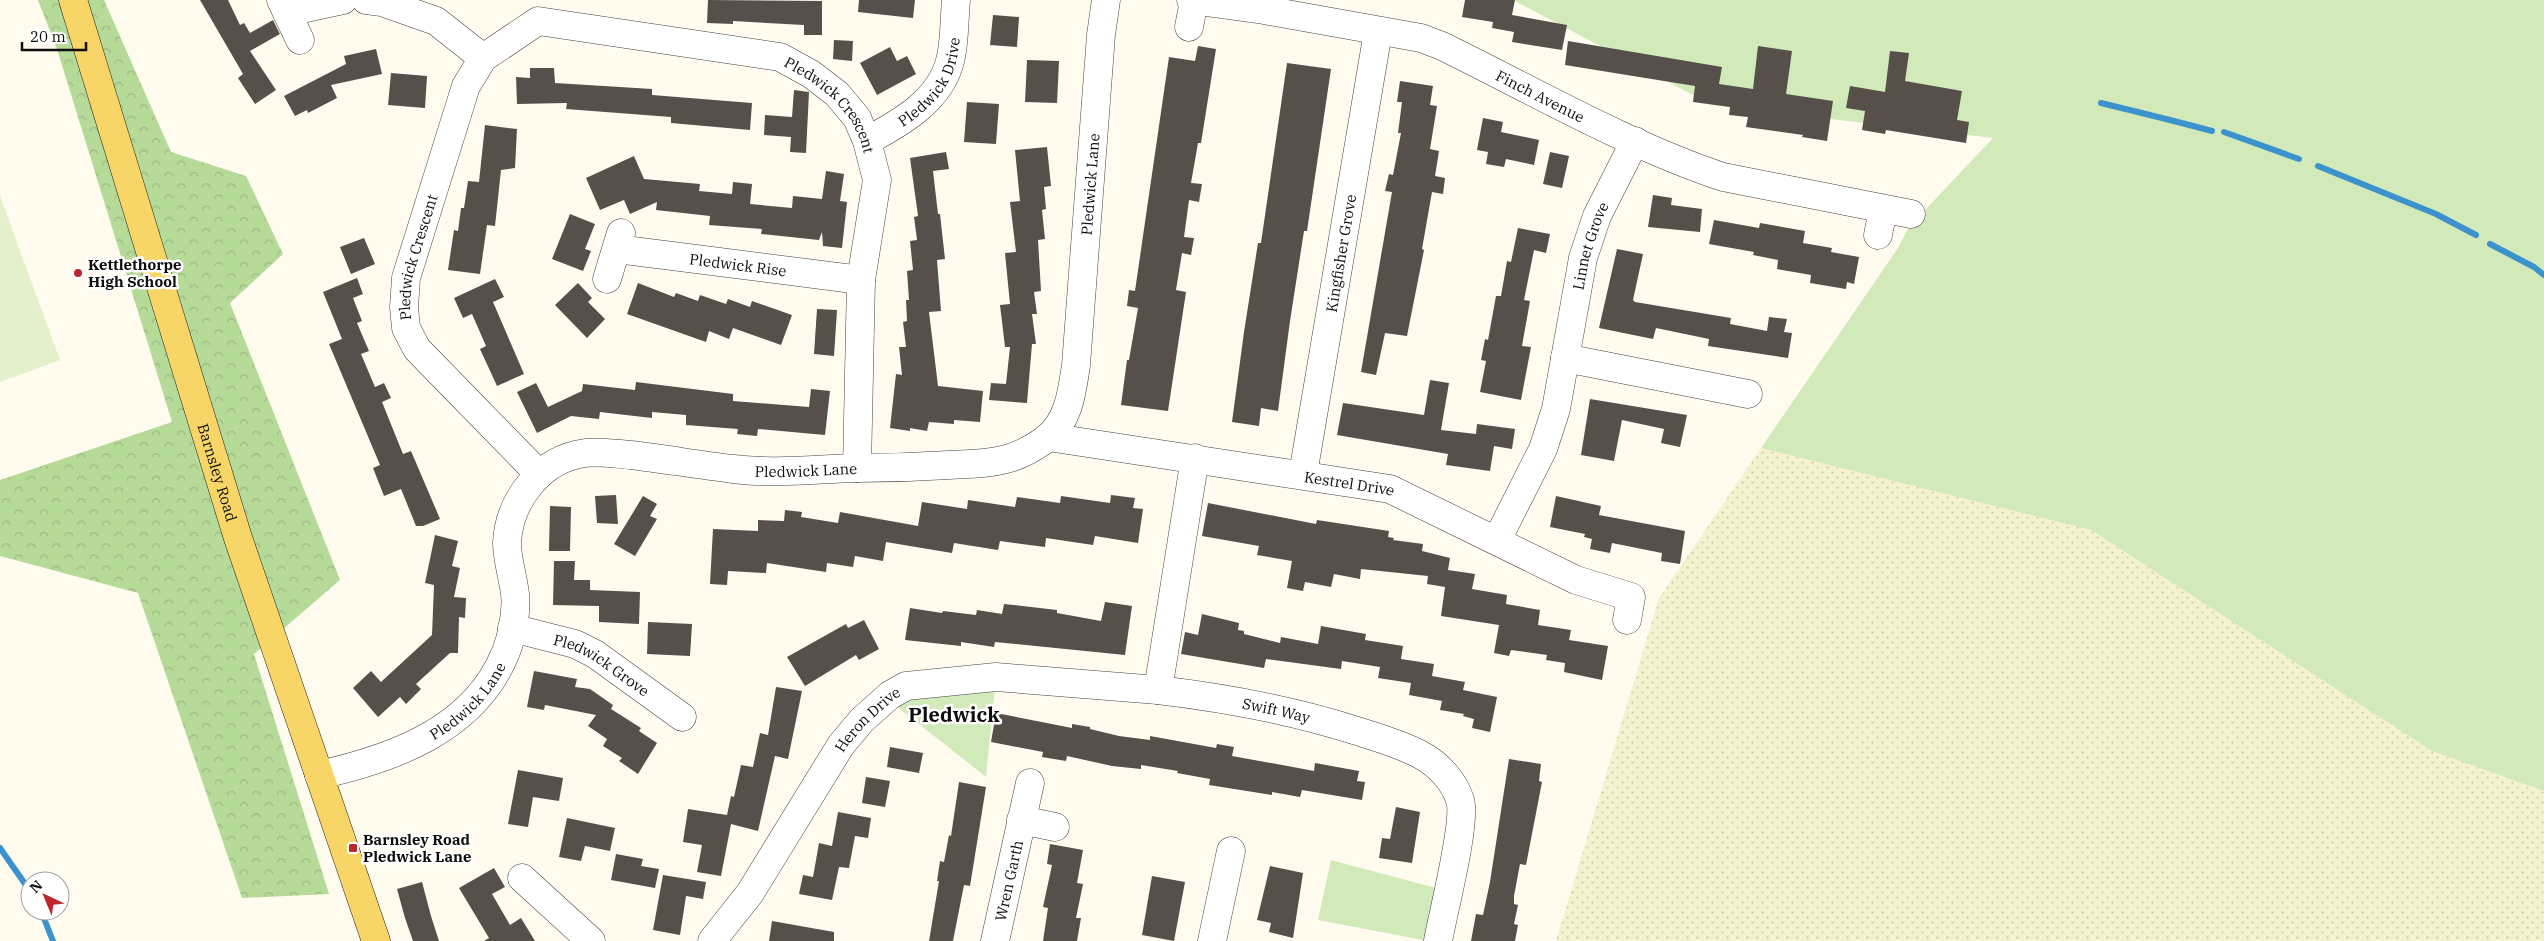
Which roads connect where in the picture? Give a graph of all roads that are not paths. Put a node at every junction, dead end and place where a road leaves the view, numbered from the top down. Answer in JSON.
{"nodes":[{"id":1,"x":73,"y":0,"type":"edge"},
{"id":2,"x":343,"y":0,"type":"edge"},
{"id":3,"x":366,"y":0,"type":"edge"},
{"id":4,"x":956,"y":0,"type":"edge"},
{"id":5,"x":1106,"y":0,"type":"edge"},
{"id":6,"x":1193,"y":0,"type":"edge"},
{"id":7,"x":284,"y":6,"type":"edge"},
{"id":8,"x":1189,"y":27,"type":"dead end"},
{"id":9,"x":1378,"y":32,"type":"junction"},
{"id":10,"x":300,"y":40,"type":"dead end"},
{"id":11,"x":483,"y":58,"type":"junction"},
{"id":12,"x":867,"y":141,"type":"junction"},
{"id":13,"x":1635,"y":141,"type":"junction"},
{"id":14,"x":1911,"y":214,"type":"dead end"},
{"id":15,"x":607,"y":278,"type":"dead end"},
{"id":16,"x":861,"y":280,"type":"junction"},
{"id":17,"x":1566,"y":358,"type":"junction"},
{"id":18,"x":1748,"y":394,"type":"dead end"},
{"id":19,"x":1048,"y":437,"type":"junction"},
{"id":20,"x":1195,"y":458,"type":"junction"},
{"id":21,"x":858,"y":468,"type":"junction"},
{"id":22,"x":539,"y":474,"type":"junction"},
{"id":23,"x":1303,"y":474,"type":"junction"},
{"id":24,"x":1497,"y":540,"type":"junction"},
{"id":25,"x":1636,"y":605,"type":"dead end"},
{"id":26,"x":512,"y":628,"type":"junction"},
{"id":27,"x":1158,"y":690,"type":"junction"},
{"id":28,"x":682,"y":717,"type":"dead end"},
{"id":29,"x":319,"y":775,"type":"junction"},
{"id":30,"x":1030,"y":783,"type":"dead end"},
{"id":31,"x":1021,"y":820,"type":"junction"},
{"id":32,"x":1054,"y":827,"type":"dead end"},
{"id":33,"x":1222,"y":866,"type":"dead end"},
{"id":34,"x":522,"y":878,"type":"dead end"},
{"id":35,"x":376,"y":941,"type":"edge"},
{"id":36,"x":591,"y":941,"type":"edge"},
{"id":37,"x":712,"y":941,"type":"edge"},
{"id":38,"x":995,"y":941,"type":"edge"},
{"id":39,"x":1212,"y":941,"type":"edge"},
{"id":40,"x":1438,"y":941,"type":"edge"}],
"edges":[{"from":1,"to":29,"type":"main road","name":"Barnsley Road"},
{"from":2,"to":7,"type":"street"},
{"from":3,"to":11,"type":"street"},
{"from":4,"to":12,"type":"street","name":"Pledwick Drive"},
{"from":5,"to":19,"type":"street","name":"Pledwick Lane"},
{"from":6,"to":8,"type":"street","name":"Finch Avenue"},
{"from":6,"to":9,"type":"street","name":"Finch Avenue"},
{"from":7,"to":10,"type":"street"},
{"from":9,"to":13,"type":"street","name":"Finch Avenue"},
{"from":9,"to":23,"type":"street","name":"Kingfisher Grove"},
{"from":11,"to":12,"type":"street","name":"Pledwick Crescent"},
{"from":11,"to":22,"type":"street","name":"Pledwick Crescent"},
{"from":12,"to":16,"type":"street","name":"Pledwick Crescent"},
{"from":13,"to":14,"type":"street","name":"Finch Avenue"},
{"from":13,"to":17,"type":"street","name":"Linnet Grove"},
{"from":15,"to":16,"type":"street","name":"Pledwick Rise"},
{"from":16,"to":21,"type":"street","name":"Pledwick Crescent"},
{"from":17,"to":18,"type":"street"},
{"from":17,"to":24,"type":"street","name":"Linnet Grove"},
{"from":19,"to":20,"type":"street","name":"Kestrel Drive"},
{"from":19,"to":21,"type":"street","name":"Pledwick Lane"},
{"from":20,"to":23,"type":"street","name":"Kestrel Drive"},
{"from":20,"to":27,"type":"street"},
{"from":21,"to":22,"type":"street","name":"Pledwick Lane"},
{"from":22,"to":26,"type":"street","name":"Pledwick Lane"},
{"from":23,"to":24,"type":"street","name":"Kestrel Drive"},
{"from":24,"to":25,"type":"street","name":"Kestrel Drive"},
{"from":26,"to":28,"type":"street","name":"Pledwick Grove"},
{"from":26,"to":29,"type":"street","name":"Pledwick Lane"},
{"from":27,"to":37,"type":"street","name":"Heron Drive"},
{"from":27,"to":40,"type":"street","name":"Swift Way"},
{"from":29,"to":35,"type":"main road","name":"Barnsley Road"},
{"from":30,"to":31,"type":"street","name":"Wren Garth"},
{"from":31,"to":32,"type":"street","name":"Wren Garth"},
{"from":31,"to":38,"type":"street","name":"Wren Garth"},
{"from":33,"to":39,"type":"street"},
{"from":34,"to":36,"type":"street"}]}
